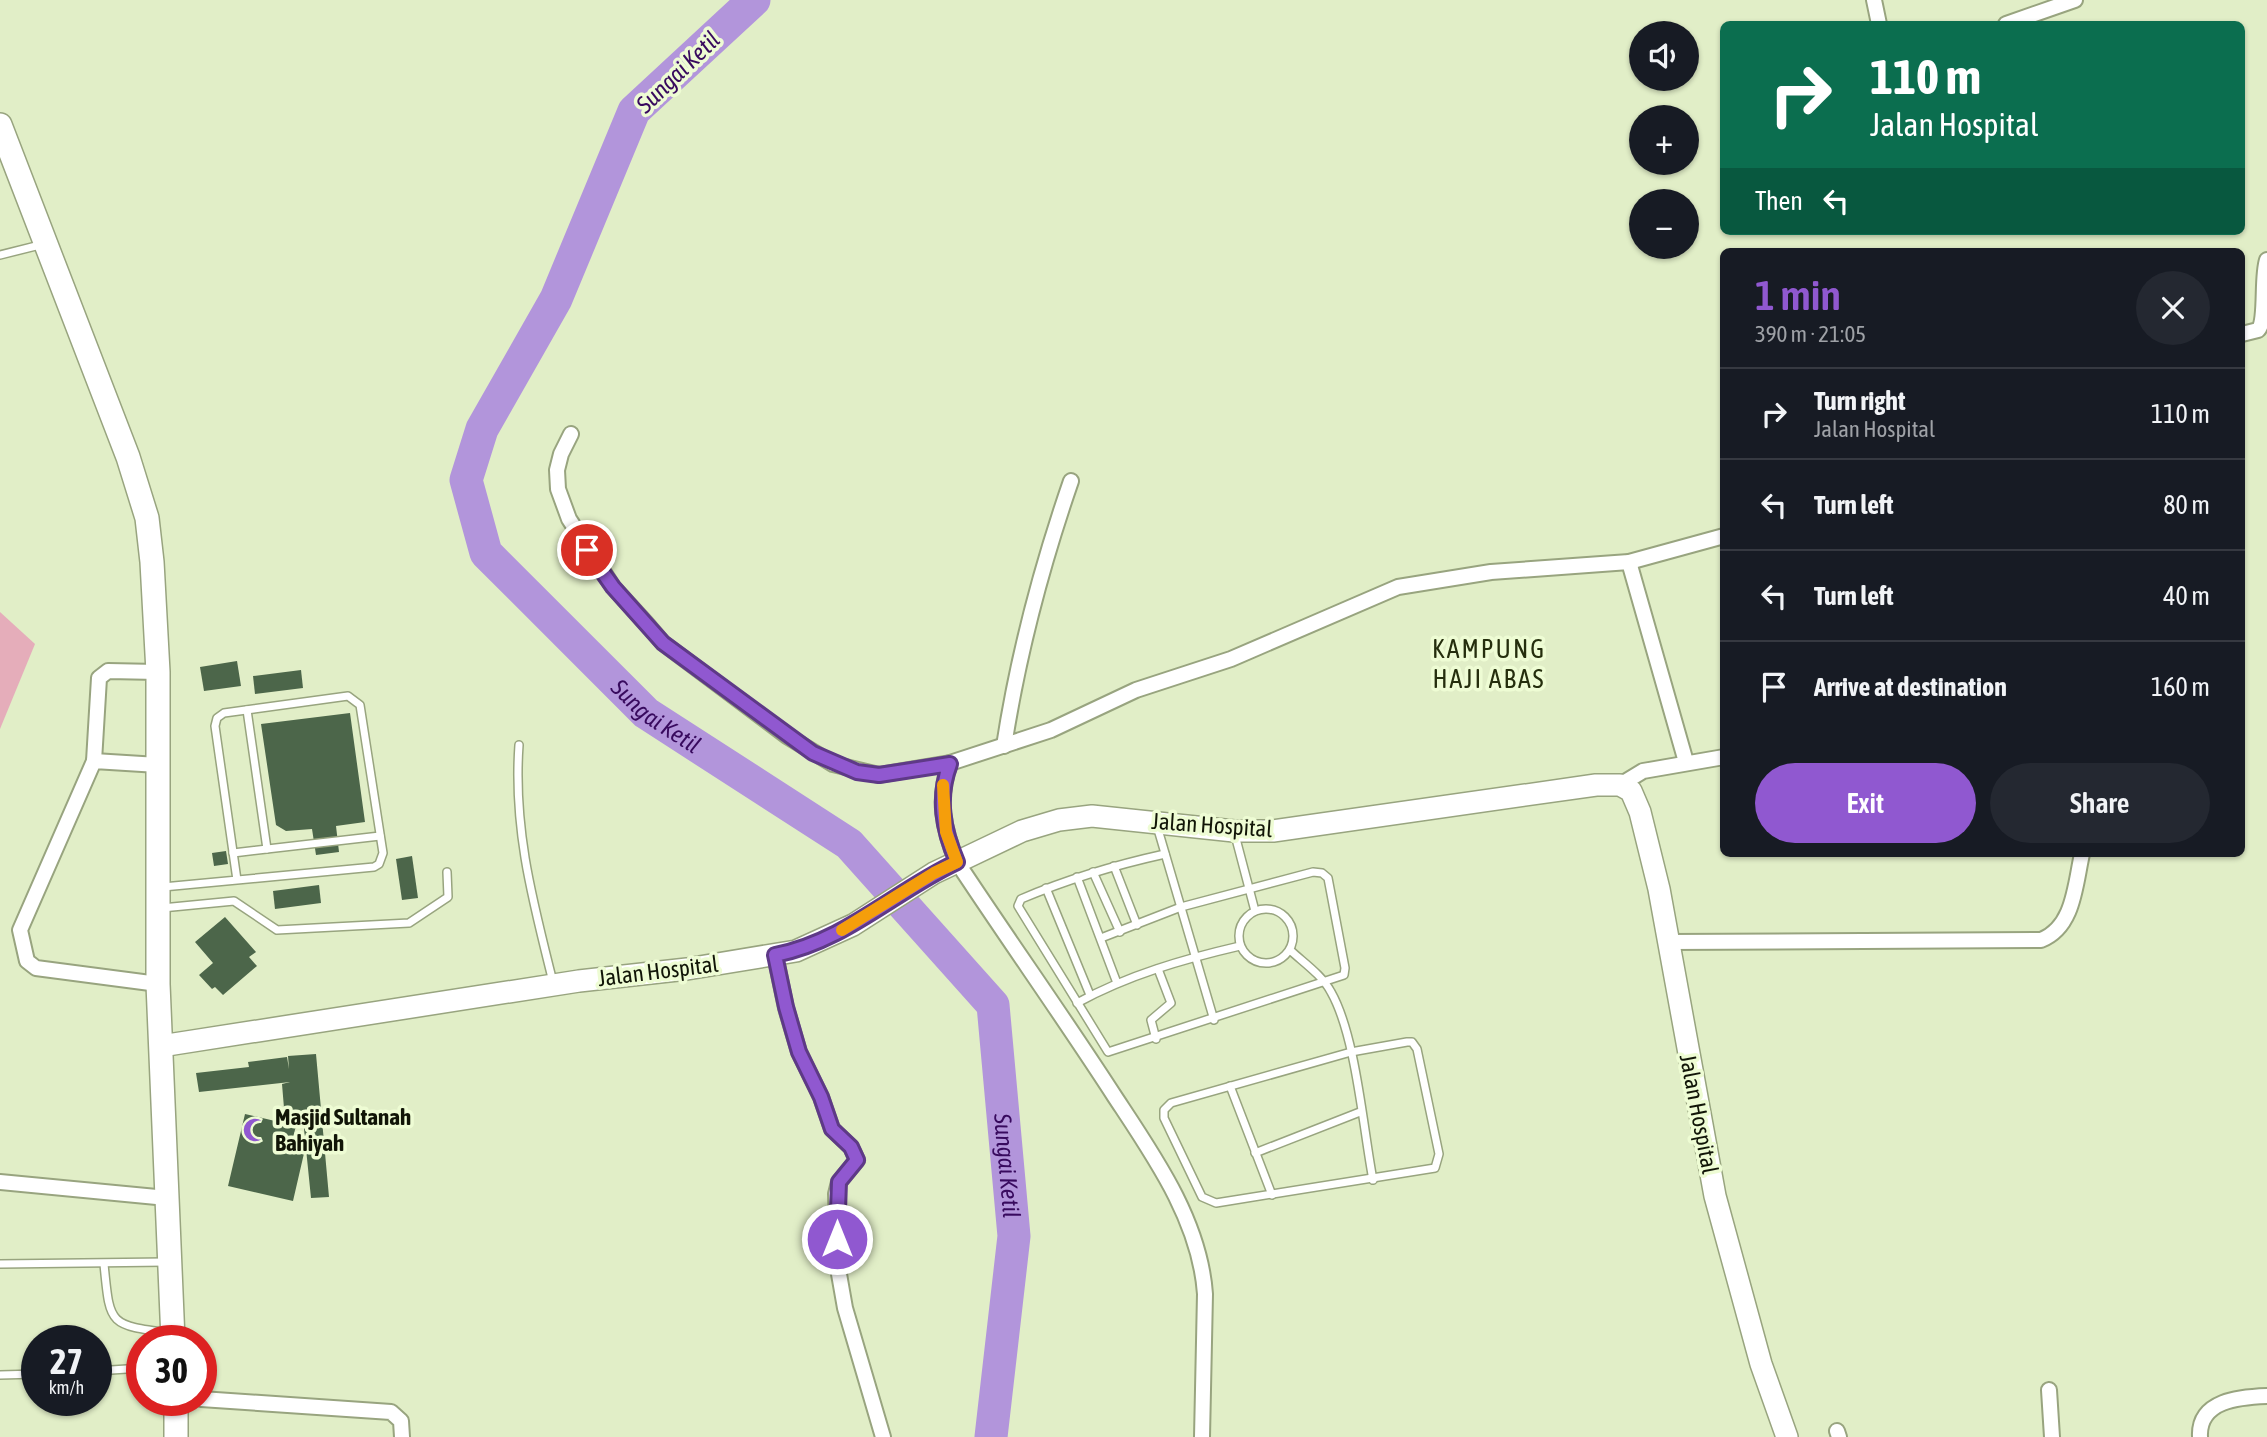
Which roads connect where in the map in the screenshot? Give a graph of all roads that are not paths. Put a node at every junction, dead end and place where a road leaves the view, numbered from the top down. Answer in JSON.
{"nodes":[{"id":1,"x":1874,"y":0,"type":"edge"},
{"id":2,"x":2076,"y":0,"type":"edge"},
{"id":3,"x":1878,"y":21,"type":"edge"},
{"id":4,"x":2015,"y":21,"type":"edge"},
{"id":5,"x":0,"y":125,"type":"edge"},
{"id":6,"x":44,"y":244,"type":"junction"},
{"id":7,"x":0,"y":255,"type":"edge"},
{"id":8,"x":2267,"y":260,"type":"edge"},
{"id":9,"x":2266,"y":322,"type":"edge"},
{"id":10,"x":2245,"y":333,"type":"edge"},
{"id":11,"x":571,"y":434,"type":"dead end"},
{"id":12,"x":1071,"y":481,"type":"dead end"},
{"id":13,"x":1720,"y":537,"type":"edge"},
{"id":14,"x":1629,"y":562,"type":"junction"},
{"id":15,"x":158,"y":672,"type":"junction"},
{"id":16,"x":247,"y":710,"type":"junction"},
{"id":17,"x":519,"y":745,"type":"dead end"},
{"id":18,"x":1004,"y":746,"type":"junction"},
{"id":19,"x":1720,"y":758,"type":"edge"},
{"id":20,"x":94,"y":761,"type":"junction"},
{"id":21,"x":1686,"y":762,"type":"junction"},
{"id":22,"x":950,"y":764,"type":"junction"},
{"id":23,"x":158,"y":765,"type":"junction"},
{"id":24,"x":1620,"y":785,"type":"junction"},
{"id":25,"x":1156,"y":823,"type":"junction"},
{"id":26,"x":1234,"y":831,"type":"junction"},
{"id":27,"x":380,"y":836,"type":"junction"},
{"id":28,"x":267,"y":849,"type":"junction"},
{"id":29,"x":233,"y":853,"type":"junction"},
{"id":30,"x":1165,"y":853,"type":"junction"},
{"id":31,"x":2081,"y":857,"type":"edge"},
{"id":32,"x":957,"y":862,"type":"junction"},
{"id":33,"x":1114,"y":866,"type":"junction"},
{"id":34,"x":447,"y":872,"type":"dead end"},
{"id":35,"x":1093,"y":872,"type":"junction"},
{"id":36,"x":1077,"y":877,"type":"junction"},
{"id":37,"x":237,"y":880,"type":"junction"},
{"id":38,"x":1250,"y":887,"type":"junction"},
{"id":39,"x":1046,"y":888,"type":"junction"},
{"id":40,"x":158,"y":898,"type":"junction"},
{"id":41,"x":1181,"y":907,"type":"junction"},
{"id":42,"x":1255,"y":911,"type":"junction"},
{"id":43,"x":1137,"y":925,"type":"junction"},
{"id":44,"x":1120,"y":932,"type":"junction"},
{"id":45,"x":1101,"y":938,"type":"junction"},
{"id":46,"x":1668,"y":942,"type":"junction"},
{"id":47,"x":1240,"y":946,"type":"junction"},
{"id":48,"x":1290,"y":950,"type":"junction"},
{"id":49,"x":775,"y":955,"type":"junction"},
{"id":50,"x":1195,"y":957,"type":"junction"},
{"id":51,"x":1158,"y":969,"type":"junction"},
{"id":52,"x":1116,"y":983,"type":"junction"},
{"id":53,"x":1325,"y":983,"type":"junction"},
{"id":54,"x":158,"y":984,"type":"junction"},
{"id":55,"x":554,"y":985,"type":"junction"},
{"id":56,"x":1090,"y":995,"type":"junction"},
{"id":57,"x":1077,"y":1003,"type":"junction"},
{"id":58,"x":1214,"y":1020,"type":"junction"},
{"id":59,"x":1156,"y":1039,"type":"junction"},
{"id":60,"x":161,"y":1046,"type":"junction"},
{"id":61,"x":1351,"y":1052,"type":"junction"},
{"id":62,"x":1230,"y":1086,"type":"junction"},
{"id":63,"x":1360,"y":1112,"type":"junction"},
{"id":64,"x":1255,"y":1153,"type":"junction"},
{"id":65,"x":1373,"y":1180,"type":"junction"},
{"id":66,"x":0,"y":1182,"type":"edge"},
{"id":67,"x":1272,"y":1195,"type":"junction"},
{"id":68,"x":167,"y":1198,"type":"junction"},
{"id":69,"x":170,"y":1261,"type":"junction"},
{"id":70,"x":0,"y":1264,"type":"edge"},
{"id":71,"x":104,"y":1264,"type":"junction"},
{"id":72,"x":173,"y":1325,"type":"edge"},
{"id":73,"x":126,"y":1327,"type":"edge"},
{"id":74,"x":21,"y":1374,"type":"edge"},
{"id":75,"x":0,"y":1375,"type":"edge"},
{"id":76,"x":2049,"y":1390,"type":"dead end"},
{"id":77,"x":2267,"y":1396,"type":"edge"},
{"id":78,"x":217,"y":1400,"type":"edge"},
{"id":79,"x":176,"y":1416,"type":"edge"},
{"id":80,"x":176,"y":1437,"type":"edge"},
{"id":81,"x":402,"y":1437,"type":"edge"},
{"id":82,"x":883,"y":1437,"type":"edge"},
{"id":83,"x":1202,"y":1437,"type":"edge"},
{"id":84,"x":1787,"y":1437,"type":"edge"},
{"id":85,"x":2052,"y":1437,"type":"edge"},
{"id":86,"x":2200,"y":1437,"type":"edge"}],
"edges":[{"from":1,"to":3,"type":"street"},
{"from":2,"to":4,"type":"street"},
{"from":5,"to":6,"type":"main road"},
{"from":6,"to":7,"type":"lane"},
{"from":6,"to":15,"type":"main road"},
{"from":8,"to":9,"type":"street"},
{"from":9,"to":10,"type":"street"},
{"from":11,"to":22,"type":"street"},
{"from":12,"to":18,"type":"street"},
{"from":13,"to":14,"type":"street"},
{"from":14,"to":18,"type":"street"},
{"from":14,"to":21,"type":"street"},
{"from":15,"to":20,"type":"street"},
{"from":15,"to":23,"type":"main road"},
{"from":16,"to":27,"type":"lane"},
{"from":16,"to":28,"type":"lane"},
{"from":16,"to":29,"type":"lane"},
{"from":17,"to":55,"type":"lane"},
{"from":18,"to":22,"type":"street"},
{"from":19,"to":21,"type":"street"},
{"from":20,"to":23,"type":"street"},
{"from":20,"to":54,"type":"street"},
{"from":21,"to":24,"type":"street"},
{"from":22,"to":32,"type":"street"},
{"from":23,"to":40,"type":"main road"},
{"from":24,"to":26,"type":"main road","name":"Jalan Hospital"},
{"from":24,"to":46,"type":"main road","name":"Jalan Hospital"},
{"from":25,"to":26,"type":"main road","name":"Jalan Hospital"},
{"from":25,"to":30,"type":"lane"},
{"from":25,"to":32,"type":"main road","name":"Jalan Hospital"},
{"from":26,"to":38,"type":"lane"},
{"from":27,"to":28,"type":"lane"},
{"from":27,"to":37,"type":"lane"},
{"from":28,"to":29,"type":"lane"},
{"from":29,"to":37,"type":"lane"},
{"from":30,"to":33,"type":"lane"},
{"from":30,"to":41,"type":"lane"},
{"from":31,"to":46,"type":"street"},
{"from":32,"to":49,"type":"main road","name":"Jalan Hospital"},
{"from":32,"to":83,"type":"street"},
{"from":33,"to":35,"type":"lane"},
{"from":33,"to":43,"type":"lane"},
{"from":34,"to":40,"type":"lane"},
{"from":35,"to":36,"type":"lane"},
{"from":35,"to":44,"type":"lane"},
{"from":36,"to":39,"type":"lane"},
{"from":36,"to":45,"type":"lane"},
{"from":37,"to":40,"type":"lane"},
{"from":38,"to":41,"type":"lane"},
{"from":38,"to":42,"type":"lane"},
{"from":38,"to":53,"type":"lane"},
{"from":39,"to":56,"type":"lane"},
{"from":39,"to":57,"type":"lane"},
{"from":40,"to":54,"type":"main road"},
{"from":41,"to":43,"type":"lane"},
{"from":41,"to":50,"type":"lane"},
{"from":42,"to":47,"type":"lane"},
{"from":42,"to":48,"type":"lane"},
{"from":43,"to":44,"type":"lane"},
{"from":44,"to":45,"type":"lane"},
{"from":45,"to":52,"type":"lane"},
{"from":46,"to":84,"type":"main road","name":"Jalan Hospital"},
{"from":47,"to":48,"type":"lane"},
{"from":47,"to":50,"type":"lane"},
{"from":48,"to":53,"type":"lane"},
{"from":49,"to":55,"type":"main road","name":"Jalan Hospital"},
{"from":49,"to":82,"type":"street"},
{"from":50,"to":51,"type":"lane"},
{"from":50,"to":58,"type":"lane"},
{"from":51,"to":52,"type":"lane"},
{"from":51,"to":59,"type":"lane"},
{"from":52,"to":56,"type":"lane"},
{"from":53,"to":58,"type":"lane"},
{"from":53,"to":61,"type":"lane"},
{"from":54,"to":60,"type":"main road"},
{"from":55,"to":60,"type":"main road","name":"Jalan Hospital"},
{"from":56,"to":57,"type":"lane"},
{"from":57,"to":59,"type":"lane"},
{"from":58,"to":59,"type":"lane"},
{"from":60,"to":68,"type":"main road"},
{"from":61,"to":62,"type":"lane"},
{"from":61,"to":63,"type":"lane"},
{"from":61,"to":65,"type":"lane"},
{"from":62,"to":64,"type":"lane"},
{"from":62,"to":67,"type":"lane"},
{"from":63,"to":64,"type":"lane"},
{"from":63,"to":65,"type":"lane"},
{"from":64,"to":67,"type":"lane"},
{"from":65,"to":67,"type":"lane"},
{"from":66,"to":68,"type":"street"},
{"from":68,"to":69,"type":"main road"},
{"from":69,"to":71,"type":"lane"},
{"from":69,"to":72,"type":"main road"},
{"from":70,"to":71,"type":"lane"},
{"from":71,"to":73,"type":"lane"},
{"from":74,"to":75,"type":"lane"},
{"from":76,"to":85,"type":"street"},
{"from":77,"to":86,"type":"street"},
{"from":78,"to":81,"type":"street"},
{"from":79,"to":80,"type":"main road"}]}
